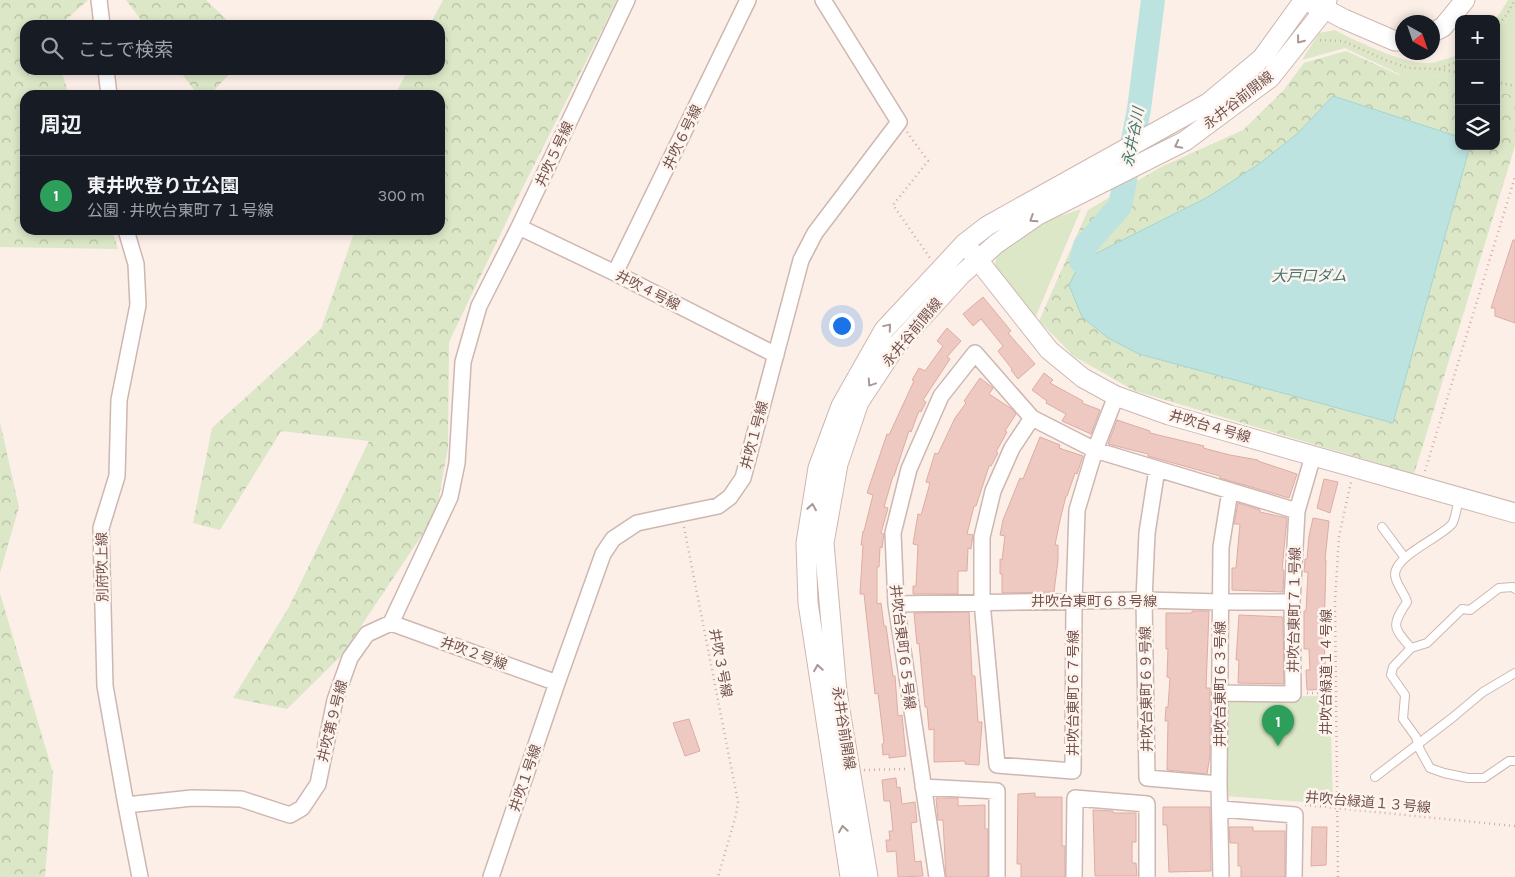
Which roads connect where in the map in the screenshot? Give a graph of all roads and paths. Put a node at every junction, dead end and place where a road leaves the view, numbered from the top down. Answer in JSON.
{"nodes":[{"id":1,"x":99,"y":0,"type":"edge"},
{"id":2,"x":627,"y":0,"type":"edge"},
{"id":3,"x":748,"y":0,"type":"edge"},
{"id":4,"x":823,"y":0,"type":"edge"},
{"id":5,"x":1465,"y":0,"type":"edge"},
{"id":6,"x":1515,"y":0,"type":"edge"},
{"id":7,"x":1304,"y":1,"type":"edge"},
{"id":8,"x":1326,"y":4,"type":"edge"},
{"id":9,"x":101,"y":20,"type":"edge"},
{"id":10,"x":1500,"y":23,"type":"edge"},
{"id":11,"x":1440,"y":29,"type":"edge"},
{"id":12,"x":1302,"y":38,"type":"junction"},
{"id":13,"x":1395,"y":42,"type":"edge"},
{"id":14,"x":1455,"y":63,"type":"edge"},
{"id":15,"x":1438,"y":69,"type":"junction"},
{"id":16,"x":1455,"y":72,"type":"edge"},
{"id":17,"x":107,"y":75,"type":"edge"},
{"id":18,"x":1500,"y":83,"type":"edge"},
{"id":19,"x":1515,"y":86,"type":"edge"},
{"id":20,"x":108,"y":90,"type":"edge"},
{"id":21,"x":899,"y":122,"type":"junction"},
{"id":22,"x":1515,"y":177,"type":"edge"},
{"id":23,"x":519,"y":227,"type":"junction"},
{"id":24,"x":127,"y":235,"type":"edge"},
{"id":25,"x":965,"y":243,"type":"junction"},
{"id":26,"x":930,"y":258,"type":"dead end"},
{"id":27,"x":978,"y":260,"type":"junction"},
{"id":28,"x":615,"y":273,"type":"junction"},
{"id":29,"x":776,"y":355,"type":"junction"},
{"id":30,"x":1116,"y":396,"type":"junction"},
{"id":31,"x":1032,"y":418,"type":"junction"},
{"id":32,"x":1095,"y":450,"type":"junction"},
{"id":33,"x":1313,"y":456,"type":"junction"},
{"id":34,"x":1354,"y":468,"type":"junction"},
{"id":35,"x":1157,"y":469,"type":"junction"},
{"id":36,"x":1420,"y":487,"type":"junction"},
{"id":37,"x":1230,"y":491,"type":"junction"},
{"id":38,"x":1459,"y":498,"type":"junction"},
{"id":39,"x":1297,"y":511,"type":"junction"},
{"id":40,"x":1515,"y":513,"type":"edge"},
{"id":41,"x":681,"y":514,"type":"junction"},
{"id":42,"x":1382,"y":527,"type":"dead end"},
{"id":43,"x":1405,"y":558,"type":"junction"},
{"id":44,"x":1515,"y":589,"type":"edge"},
{"id":45,"x":1144,"y":600,"type":"junction"},
{"id":46,"x":982,"y":602,"type":"junction"},
{"id":47,"x":1074,"y":602,"type":"junction"},
{"id":48,"x":1220,"y":602,"type":"junction"},
{"id":49,"x":1292,"y":602,"type":"junction"},
{"id":50,"x":896,"y":604,"type":"junction"},
{"id":51,"x":391,"y":623,"type":"junction"},
{"id":52,"x":1411,"y":648,"type":"junction"},
{"id":53,"x":1515,"y":673,"type":"edge"},
{"id":54,"x":557,"y":683,"type":"junction"},
{"id":55,"x":1220,"y":693,"type":"junction"},
{"id":56,"x":1336,"y":693,"type":"junction"},
{"id":57,"x":1293,"y":694,"type":"junction"},
{"id":58,"x":1418,"y":743,"type":"junction"},
{"id":59,"x":1515,"y":762,"type":"edge"},
{"id":60,"x":850,"y":770,"type":"junction"},
{"id":61,"x":920,"y":770,"type":"junction"},
{"id":62,"x":1375,"y":777,"type":"dead end"},
{"id":63,"x":1219,"y":784,"type":"junction"},
{"id":64,"x":923,"y":787,"type":"junction"},
{"id":65,"x":126,"y":804,"type":"junction"},
{"id":66,"x":1298,"y":805,"type":"dead end"},
{"id":67,"x":1337,"y":808,"type":"junction"},
{"id":68,"x":1221,"y":809,"type":"junction"},
{"id":69,"x":1515,"y":826,"type":"edge"},
{"id":70,"x":140,"y":877,"type":"edge"},
{"id":71,"x":491,"y":877,"type":"edge"},
{"id":72,"x":718,"y":877,"type":"edge"},
{"id":73,"x":850,"y":877,"type":"edge"},
{"id":74,"x":868,"y":877,"type":"edge"},
{"id":75,"x":937,"y":877,"type":"edge"},
{"id":76,"x":997,"y":877,"type":"edge"},
{"id":77,"x":1074,"y":877,"type":"edge"},
{"id":78,"x":1147,"y":877,"type":"edge"},
{"id":79,"x":1221,"y":877,"type":"edge"},
{"id":80,"x":1294,"y":877,"type":"edge"},
{"id":81,"x":1338,"y":877,"type":"edge"}],
"edges":[{"from":1,"to":9,"type":"street"},
{"from":2,"to":23,"type":"street","name":"井吹５号線"},
{"from":3,"to":28,"type":"street","name":"井吹６号線"},
{"from":4,"to":21,"type":"street"},
{"from":5,"to":11,"type":"street"},
{"from":6,"to":10,"type":"path"},
{"from":7,"to":8,"type":"street"},
{"from":7,"to":25,"type":"street","name":"永井谷前開線"},
{"from":8,"to":12,"type":"street","name":"永井谷前開線"},
{"from":8,"to":13,"type":"street"},
{"from":12,"to":15,"type":"path"},
{"from":12,"to":27,"type":"street","name":"永井谷前開線","one_way":true},
{"from":14,"to":15,"type":"path"},
{"from":15,"to":16,"type":"path"},
{"from":17,"to":20,"type":"street"},
{"from":18,"to":19,"type":"path"},
{"from":21,"to":26,"type":"path"},
{"from":21,"to":29,"type":"street","name":"井吹１号線"},
{"from":22,"to":36,"type":"path"},
{"from":23,"to":28,"type":"street","name":"井吹４号線"},
{"from":23,"to":51,"type":"street","name":"井吹５号線"},
{"from":24,"to":65,"type":"street","name":"別府吹上線"},
{"from":25,"to":27,"type":"street","name":"井吹台４号線"},
{"from":73,"to":25,"type":"street","name":"永井谷前開線","one_way":true},
{"from":27,"to":30,"type":"street","name":"井吹台４号線"},
{"from":27,"to":60,"type":"street","name":"永井谷前開線","one_way":true},
{"from":28,"to":29,"type":"street","name":"井吹４号線"},
{"from":29,"to":41,"type":"street","name":"井吹１号線"},
{"from":30,"to":32,"type":"street","name":"井吹台東町６７号線"},
{"from":30,"to":33,"type":"street","name":"井吹台４号線"},
{"from":31,"to":32,"type":"street","name":"井吹台東町６５号線"},
{"from":31,"to":46,"type":"street","name":"井吹台東町６７号線"},
{"from":31,"to":50,"type":"street","name":"井吹台東町６５号線"},
{"from":32,"to":35,"type":"street","name":"井吹台東町６５号線"},
{"from":32,"to":47,"type":"street","name":"井吹台東町６７号線"},
{"from":33,"to":34,"type":"street","name":"井吹台４号線"},
{"from":33,"to":39,"type":"street","name":"井吹台東町７１号線"},
{"from":34,"to":36,"type":"street","name":"井吹台４号線"},
{"from":34,"to":56,"type":"path","name":"井吹台緑道１４号線"},
{"from":35,"to":37,"type":"street","name":"井吹台東町６５号線"},
{"from":35,"to":45,"type":"street","name":"井吹台東町６９号線"},
{"from":36,"to":38,"type":"street","name":"井吹台４号線"},
{"from":37,"to":39,"type":"street","name":"井吹台東町６５号線"},
{"from":37,"to":48,"type":"street","name":"井吹台東町６３号線"},
{"from":38,"to":40,"type":"street","name":"井吹台４号線"},
{"from":38,"to":43,"type":"lane"},
{"from":39,"to":49,"type":"street","name":"井吹台東町７１号線"},
{"from":41,"to":54,"type":"street","name":"井吹１号線"},
{"from":41,"to":72,"type":"path","name":"井吹３号線"},
{"from":42,"to":43,"type":"lane"},
{"from":43,"to":52,"type":"lane"},
{"from":44,"to":52,"type":"lane"},
{"from":45,"to":47,"type":"street","name":"井吹台東町６８号線"},
{"from":45,"to":48,"type":"street","name":"井吹台東町６８号線"},
{"from":45,"to":63,"type":"street","name":"井吹台東町６９号線"},
{"from":46,"to":47,"type":"street","name":"井吹台東町６８号線"},
{"from":46,"to":47,"type":"street","name":"井吹台東町６７号線"},
{"from":46,"to":50,"type":"street","name":"井吹台東町６８号線"},
{"from":48,"to":49,"type":"street","name":"井吹台東町６８号線"},
{"from":48,"to":55,"type":"street","name":"井吹台東町６３号線"},
{"from":49,"to":57,"type":"street","name":"井吹台東町７１号線"},
{"from":50,"to":61,"type":"street","name":"井吹台東町６５号線"},
{"from":51,"to":54,"type":"street","name":"井吹２号線"},
{"from":51,"to":65,"type":"street","name":"井吹第９号線"},
{"from":52,"to":58,"type":"lane"},
{"from":53,"to":58,"type":"lane"},
{"from":54,"to":71,"type":"street","name":"井吹１号線"},
{"from":55,"to":57,"type":"street"},
{"from":55,"to":63,"type":"street","name":"井吹台東町６３号線"},
{"from":56,"to":57,"type":"path"},
{"from":56,"to":67,"type":"path","name":"井吹台緑道１４号線"},
{"from":58,"to":59,"type":"lane"},
{"from":58,"to":62,"type":"lane"},
{"from":60,"to":61,"type":"path"},
{"from":60,"to":74,"type":"street","name":"永井谷前開線"},
{"from":61,"to":64,"type":"street","name":"井吹台東町６５号線"},
{"from":63,"to":68,"type":"street","name":"井吹台東町６３号線"},
{"from":64,"to":75,"type":"street","name":"井吹台東町６５号線"},
{"from":64,"to":76,"type":"street"},
{"from":65,"to":70,"type":"street","name":"別府吹上線"},
{"from":66,"to":67,"type":"path","name":"井吹台緑道１３号線"},
{"from":67,"to":69,"type":"path","name":"井吹台緑道１３号線"},
{"from":67,"to":81,"type":"path","name":"井吹台緑道１４号線"},
{"from":68,"to":79,"type":"street","name":"井吹台東町６３号線"},
{"from":68,"to":80,"type":"street"},
{"from":77,"to":78,"type":"street"}]}
